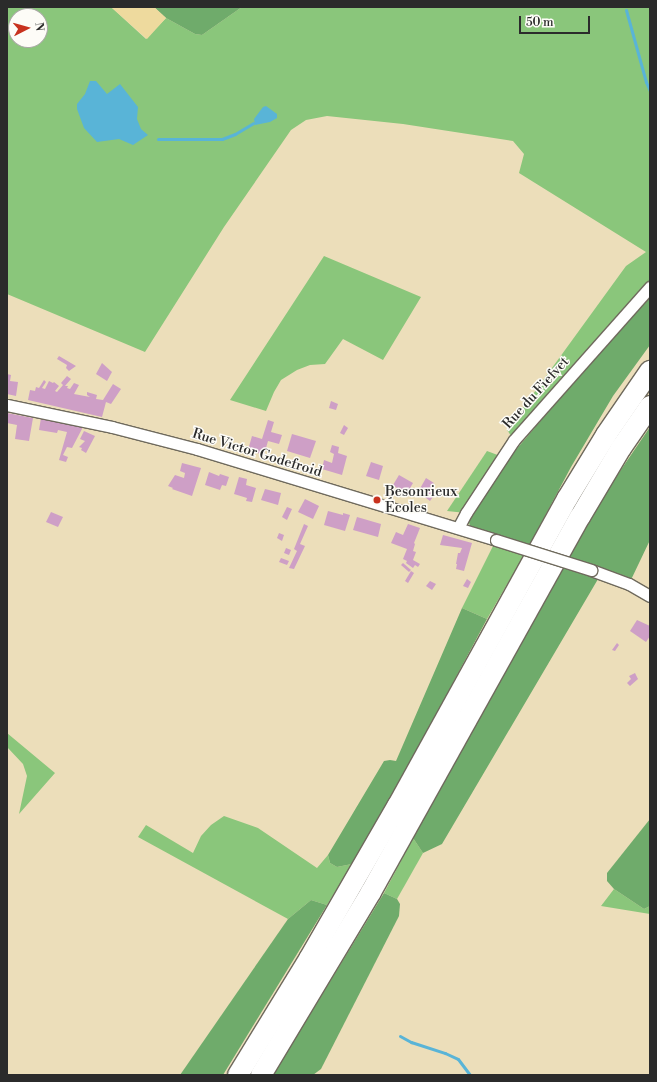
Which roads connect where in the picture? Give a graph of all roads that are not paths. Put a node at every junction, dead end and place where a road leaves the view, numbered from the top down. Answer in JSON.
{"nodes":[{"id":1,"x":650,"y":287,"type":"edge"},
{"id":2,"x":650,"y":371,"type":"edge"},
{"id":3,"x":7,"y":405,"type":"edge"},
{"id":4,"x":650,"y":406,"type":"edge"},
{"id":5,"x":458,"y":528,"type":"junction"},
{"id":6,"x":650,"y":596,"type":"edge"},
{"id":7,"x":238,"y":1075,"type":"edge"},
{"id":8,"x":261,"y":1075,"type":"edge"}],
"edges":[{"from":1,"to":5,"type":"street","name":"Rue du Fiefvet"},
{"from":2,"to":7,"type":"highway"},
{"from":3,"to":5,"type":"street","name":"Rue Victor Godefroid"},
{"from":4,"to":8,"type":"highway"},
{"from":5,"to":6,"type":"street","name":"Rue Victor Godefroid","bridge":true}]}
